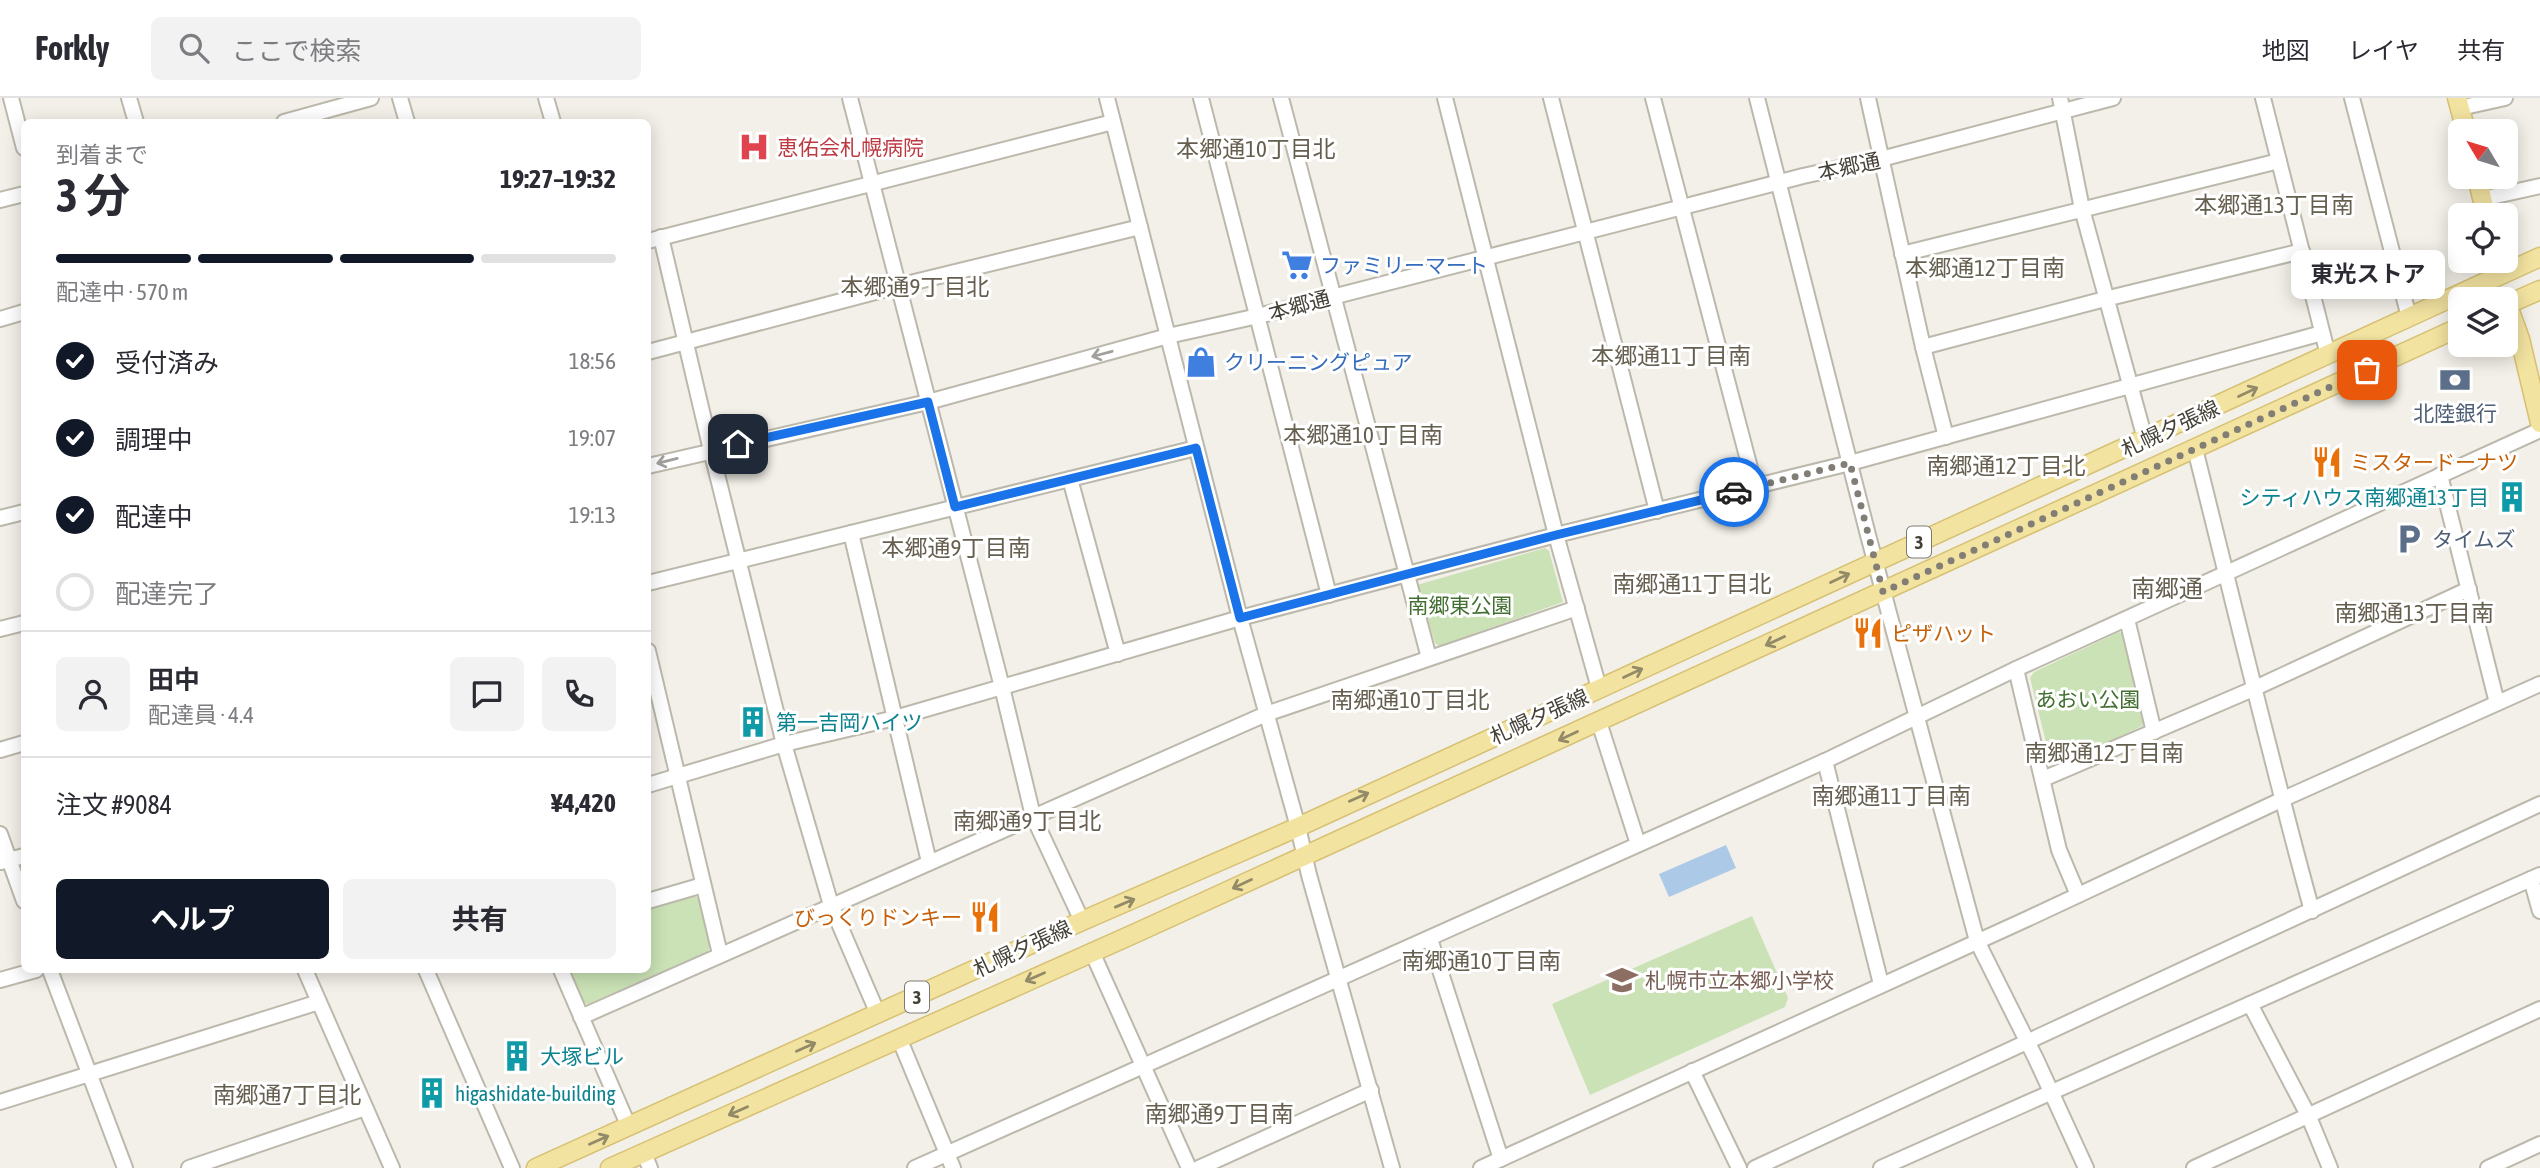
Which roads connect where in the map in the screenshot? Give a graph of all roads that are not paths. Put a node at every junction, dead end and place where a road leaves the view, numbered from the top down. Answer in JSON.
{"nodes":[{"id":1,"x":5,"y":98,"type":"edge"},
{"id":2,"x":11,"y":98,"type":"edge"},
{"id":3,"x":129,"y":98,"type":"edge"},
{"id":4,"x":371,"y":98,"type":"edge"},
{"id":5,"x":400,"y":98,"type":"edge"},
{"id":6,"x":546,"y":98,"type":"edge"},
{"id":7,"x":850,"y":98,"type":"edge"},
{"id":8,"x":1107,"y":98,"type":"edge"},
{"id":9,"x":1201,"y":98,"type":"edge"},
{"id":10,"x":1281,"y":98,"type":"edge"},
{"id":11,"x":1445,"y":98,"type":"edge"},
{"id":12,"x":1551,"y":98,"type":"edge"},
{"id":13,"x":1653,"y":98,"type":"edge"},
{"id":14,"x":1757,"y":98,"type":"edge"},
{"id":15,"x":1868,"y":98,"type":"edge"},
{"id":16,"x":2113,"y":98,"type":"edge"},
{"id":17,"x":2263,"y":98,"type":"edge"},
{"id":18,"x":2352,"y":98,"type":"edge"},
{"id":19,"x":2505,"y":98,"type":"edge"},
{"id":20,"x":0,"y":99,"type":"edge"},
{"id":21,"x":2459,"y":103,"type":"edge"},
{"id":22,"x":2062,"y":104,"type":"edge"},
{"id":23,"x":135,"y":119,"type":"edge"},
{"id":24,"x":299,"y":119,"type":"edge"},
{"id":25,"x":406,"y":119,"type":"edge"},
{"id":26,"x":551,"y":119,"type":"edge"},
{"id":27,"x":1113,"y":122,"type":"junction"},
{"id":28,"x":21,"y":136,"type":"edge"},
{"id":29,"x":1881,"y":159,"type":"junction"},
{"id":30,"x":2279,"y":161,"type":"junction"},
{"id":31,"x":1779,"y":182,"type":"junction"},
{"id":32,"x":872,"y":184,"type":"junction"},
{"id":33,"x":2540,"y":186,"type":"edge"},
{"id":34,"x":21,"y":195,"type":"edge"},
{"id":35,"x":0,"y":201,"type":"edge"},
{"id":36,"x":2495,"y":203,"type":"edge"},
{"id":37,"x":1683,"y":208,"type":"junction"},
{"id":38,"x":2082,"y":209,"type":"junction"},
{"id":39,"x":1140,"y":227,"type":"junction"},
{"id":40,"x":1587,"y":231,"type":"junction"},
{"id":41,"x":654,"y":239,"type":"edge"},
{"id":42,"x":2302,"y":251,"type":"junction"},
{"id":43,"x":1902,"y":254,"type":"junction"},
{"id":44,"x":1486,"y":257,"type":"junction"},
{"id":45,"x":2540,"y":257,"type":"edge"},
{"id":46,"x":2518,"y":263,"type":"edge"},
{"id":47,"x":2489,"y":273,"type":"edge"},
{"id":48,"x":898,"y":286,"type":"junction"},
{"id":49,"x":2540,"y":290,"type":"edge"},
{"id":50,"x":1333,"y":295,"type":"junction"},
{"id":51,"x":2518,"y":298,"type":"edge"},
{"id":52,"x":2105,"y":299,"type":"junction"},
{"id":53,"x":21,"y":313,"type":"edge"},
{"id":54,"x":1258,"y":316,"type":"junction"},
{"id":55,"x":2409,"y":317,"type":"junction"},
{"id":56,"x":0,"y":319,"type":"edge"},
{"id":57,"x":2322,"y":333,"type":"junction"},
{"id":58,"x":2448,"y":333,"type":"edge"},
{"id":59,"x":2518,"y":334,"type":"edge"},
{"id":60,"x":1168,"y":336,"type":"junction"},
{"id":61,"x":685,"y":342,"type":"junction"},
{"id":62,"x":1923,"y":347,"type":"junction"},
{"id":63,"x":651,"y":351,"type":"edge"},
{"id":64,"x":2329,"y":355,"type":"junction"},
{"id":65,"x":2129,"y":386,"type":"junction"},
{"id":66,"x":928,"y":402,"type":"junction"},
{"id":67,"x":2540,"y":424,"type":"edge"},
{"id":68,"x":2540,"y":430,"type":"edge"},
{"id":69,"x":1946,"y":436,"type":"junction"},
{"id":70,"x":2145,"y":439,"type":"junction"},
{"id":71,"x":1196,"y":448,"type":"junction"},
{"id":72,"x":711,"y":450,"type":"junction"},
{"id":73,"x":2196,"y":450,"type":"junction"},
{"id":74,"x":1850,"y":463,"type":"junction"},
{"id":75,"x":651,"y":465,"type":"edge"},
{"id":76,"x":2440,"y":475,"type":"junction"},
{"id":77,"x":1070,"y":479,"type":"junction"},
{"id":78,"x":1755,"y":486,"type":"junction"},
{"id":79,"x":955,"y":507,"type":"junction"},
{"id":80,"x":1657,"y":511,"type":"junction"},
{"id":81,"x":21,"y":513,"type":"edge"},
{"id":82,"x":0,"y":518,"type":"edge"},
{"id":83,"x":850,"y":533,"type":"junction"},
{"id":84,"x":1556,"y":535,"type":"junction"},
{"id":85,"x":739,"y":561,"type":"junction"},
{"id":86,"x":1875,"y":561,"type":"junction"},
{"id":87,"x":2226,"y":573,"type":"junction"},
{"id":88,"x":1406,"y":575,"type":"junction"},
{"id":89,"x":651,"y":582,"type":"edge"},
{"id":90,"x":2469,"y":589,"type":"junction"},
{"id":91,"x":1883,"y":592,"type":"junction"},
{"id":92,"x":1329,"y":595,"type":"junction"},
{"id":93,"x":1577,"y":608,"type":"junction"},
{"id":94,"x":1240,"y":618,"type":"junction"},
{"id":95,"x":2127,"y":620,"type":"junction"},
{"id":96,"x":21,"y":624,"type":"edge"},
{"id":97,"x":0,"y":629,"type":"edge"},
{"id":98,"x":1118,"y":654,"type":"junction"},
{"id":99,"x":1429,"y":658,"type":"junction"},
{"id":100,"x":651,"y":664,"type":"edge"},
{"id":101,"x":2016,"y":669,"type":"junction"},
{"id":102,"x":2540,"y":684,"type":"edge"},
{"id":103,"x":1002,"y":687,"type":"junction"},
{"id":104,"x":1600,"y":688,"type":"junction"},
{"id":105,"x":2253,"y":689,"type":"junction"},
{"id":106,"x":2497,"y":703,"type":"junction"},
{"id":107,"x":1266,"y":714,"type":"junction"},
{"id":108,"x":1917,"y":717,"type":"junction"},
{"id":109,"x":895,"y":718,"type":"junction"},
{"id":110,"x":1599,"y":722,"type":"junction"},
{"id":111,"x":2154,"y":732,"type":"junction"},
{"id":112,"x":784,"y":744,"type":"junction"},
{"id":113,"x":21,"y":745,"type":"edge"},
{"id":114,"x":0,"y":750,"type":"edge"},
{"id":115,"x":1825,"y":761,"type":"junction"},
{"id":116,"x":677,"y":776,"type":"junction"},
{"id":117,"x":2043,"y":779,"type":"junction"},
{"id":118,"x":651,"y":784,"type":"edge"},
{"id":119,"x":2281,"y":800,"type":"junction"},
{"id":120,"x":2540,"y":804,"type":"edge"},
{"id":121,"x":1033,"y":816,"type":"junction"},
{"id":122,"x":1298,"y":827,"type":"junction"},
{"id":123,"x":0,"y":834,"type":"edge"},
{"id":124,"x":1638,"y":844,"type":"junction"},
{"id":125,"x":1304,"y":856,"type":"junction"},
{"id":126,"x":5,"y":861,"type":"edge"},
{"id":127,"x":929,"y":862,"type":"junction"},
{"id":128,"x":2536,"y":876,"type":"edge"},
{"id":129,"x":704,"y":885,"type":"junction"},
{"id":130,"x":21,"y":895,"type":"edge"},
{"id":131,"x":2078,"y":895,"type":"junction"},
{"id":132,"x":651,"y":900,"type":"edge"},
{"id":133,"x":831,"y":905,"type":"junction"},
{"id":134,"x":2312,"y":911,"type":"junction"},
{"id":135,"x":2540,"y":911,"type":"edge"},
{"id":136,"x":1082,"y":921,"type":"junction"},
{"id":137,"x":1430,"y":939,"type":"junction"},
{"id":138,"x":1977,"y":941,"type":"junction"},
{"id":139,"x":1092,"y":952,"type":"junction"},
{"id":140,"x":720,"y":954,"type":"junction"},
{"id":141,"x":25,"y":973,"type":"edge"},
{"id":142,"x":51,"y":973,"type":"edge"},
{"id":143,"x":305,"y":973,"type":"edge"},
{"id":144,"x":427,"y":973,"type":"edge"},
{"id":145,"x":562,"y":973,"type":"edge"},
{"id":146,"x":0,"y":980,"type":"edge"},
{"id":147,"x":1339,"y":980,"type":"junction"},
{"id":148,"x":1881,"y":985,"type":"junction"},
{"id":149,"x":319,"y":1002,"type":"junction"},
{"id":150,"x":2250,"y":1004,"type":"junction"},
{"id":151,"x":2540,"y":1009,"type":"edge"},
{"id":152,"x":878,"y":1014,"type":"junction"},
{"id":153,"x":581,"y":1017,"type":"junction"},
{"id":154,"x":900,"y":1038,"type":"junction"},
{"id":155,"x":2027,"y":1041,"type":"junction"},
{"id":156,"x":1144,"y":1067,"type":"junction"},
{"id":157,"x":1692,"y":1071,"type":"junction"},
{"id":158,"x":89,"y":1073,"type":"junction"},
{"id":159,"x":1370,"y":1090,"type":"junction"},
{"id":160,"x":2051,"y":1090,"type":"junction"},
{"id":161,"x":0,"y":1102,"type":"edge"},
{"id":162,"x":365,"y":1108,"type":"junction"},
{"id":163,"x":2308,"y":1117,"type":"junction"},
{"id":164,"x":629,"y":1127,"type":"junction"},
{"id":165,"x":2540,"y":1144,"type":"edge"},
{"id":166,"x":1501,"y":1159,"type":"junction"},
{"id":167,"x":647,"y":1161,"type":"edge"},
{"id":168,"x":950,"y":1161,"type":"edge"},
{"id":169,"x":125,"y":1168,"type":"edge"},
{"id":170,"x":188,"y":1168,"type":"edge"},
{"id":171,"x":392,"y":1168,"type":"edge"},
{"id":172,"x":512,"y":1168,"type":"edge"},
{"id":173,"x":536,"y":1168,"type":"edge"},
{"id":174,"x":610,"y":1168,"type":"edge"},
{"id":175,"x":915,"y":1168,"type":"edge"},
{"id":176,"x":1189,"y":1168,"type":"edge"},
{"id":177,"x":1199,"y":1168,"type":"edge"},
{"id":178,"x":1392,"y":1168,"type":"edge"},
{"id":179,"x":1481,"y":1168,"type":"edge"},
{"id":180,"x":1739,"y":1168,"type":"edge"},
{"id":181,"x":1755,"y":1168,"type":"edge"},
{"id":182,"x":1881,"y":1168,"type":"edge"},
{"id":183,"x":2086,"y":1168,"type":"edge"},
{"id":184,"x":2194,"y":1168,"type":"edge"},
{"id":185,"x":2330,"y":1168,"type":"edge"},
{"id":186,"x":2488,"y":1168,"type":"edge"}],
"edges":[{"from":1,"to":20,"type":"street"},
{"from":2,"to":28,"type":"street"},
{"from":3,"to":23,"type":"street"},
{"from":4,"to":24,"type":"street"},
{"from":5,"to":25,"type":"street"},
{"from":6,"to":26,"type":"street"},
{"from":7,"to":32,"type":"street"},
{"from":8,"to":27,"type":"street"},
{"from":9,"to":54,"type":"street"},
{"from":10,"to":50,"type":"street"},
{"from":11,"to":44,"type":"street"},
{"from":12,"to":40,"type":"street"},
{"from":13,"to":37,"type":"street"},
{"from":14,"to":31,"type":"street"},
{"from":15,"to":29,"type":"street"},
{"from":16,"to":22,"type":"street","name":"本郷通"},
{"from":17,"to":30,"type":"street"},
{"from":18,"to":55,"type":"street"},
{"from":19,"to":21,"type":"street"},
{"from":22,"to":29,"type":"street","name":"本郷通"},
{"from":22,"to":38,"type":"street"},
{"from":27,"to":32,"type":"street"},
{"from":27,"to":39,"type":"street"},
{"from":29,"to":31,"type":"street","name":"本郷通"},
{"from":29,"to":43,"type":"street"},
{"from":30,"to":38,"type":"street"},
{"from":30,"to":42,"type":"street"},
{"from":31,"to":37,"type":"street","name":"本郷通"},
{"from":31,"to":74,"type":"street"},
{"from":32,"to":41,"type":"street"},
{"from":32,"to":48,"type":"street"},
{"from":33,"to":36,"type":"street"},
{"from":34,"to":35,"type":"street"},
{"from":37,"to":40,"type":"street","name":"本郷通"},
{"from":37,"to":78,"type":"street"},
{"from":38,"to":43,"type":"street"},
{"from":38,"to":52,"type":"street"},
{"from":39,"to":48,"type":"street"},
{"from":39,"to":60,"type":"street"},
{"from":40,"to":44,"type":"street","name":"本郷通"},
{"from":40,"to":80,"type":"street"},
{"from":41,"to":61,"type":"street"},
{"from":42,"to":52,"type":"street"},
{"from":42,"to":57,"type":"street"},
{"from":43,"to":62,"type":"street"},
{"from":44,"to":50,"type":"street","name":"本郷通"},
{"from":44,"to":84,"type":"street"},
{"from":45,"to":46,"type":"main road","name":"札幌夕張線","number":"3"},
{"from":47,"to":55,"type":"main road","name":"札幌夕張線","number":"3"},
{"from":48,"to":61,"type":"street"},
{"from":48,"to":66,"type":"street"},
{"from":49,"to":51,"type":"main road"},
{"from":50,"to":54,"type":"street","name":"本郷通"},
{"from":50,"to":88,"type":"street"},
{"from":52,"to":62,"type":"street"},
{"from":52,"to":65,"type":"street"},
{"from":53,"to":56,"type":"street"},
{"from":54,"to":60,"type":"street","name":"本郷通"},
{"from":54,"to":92,"type":"street"},
{"from":55,"to":64,"type":"main road","name":"札幌夕張線","number":"3"},
{"from":57,"to":64,"type":"street"},
{"from":57,"to":65,"type":"street"},
{"from":58,"to":73,"type":"main road","name":"札幌夕張線","number":"3"},
{"from":59,"to":67,"type":"main road"},
{"from":60,"to":66,"type":"street","name":"本郷通","one_way":true},
{"from":60,"to":71,"type":"street"},
{"from":61,"to":63,"type":"street"},
{"from":61,"to":72,"type":"street"},
{"from":62,"to":69,"type":"street"},
{"from":70,"to":64,"type":"main road","name":"札幌夕張線","number":"3","one_way":true},
{"from":65,"to":69,"type":"street"},
{"from":65,"to":70,"type":"street"},
{"from":66,"to":72,"type":"street","name":"本郷通"},
{"from":66,"to":79,"type":"street"},
{"from":68,"to":76,"type":"street"},
{"from":69,"to":74,"type":"street"},
{"from":70,"to":86,"type":"main road","name":"札幌夕張線","number":"3"},
{"from":71,"to":77,"type":"street"},
{"from":71,"to":94,"type":"street"},
{"from":72,"to":75,"type":"street","name":"本郷通","one_way":true},
{"from":72,"to":85,"type":"street"},
{"from":73,"to":87,"type":"street"},
{"from":73,"to":91,"type":"main road","name":"札幌夕張線","number":"3"},
{"from":74,"to":78,"type":"street"},
{"from":74,"to":86,"type":"street"},
{"from":76,"to":87,"type":"street"},
{"from":76,"to":90,"type":"street"},
{"from":77,"to":79,"type":"street"},
{"from":77,"to":98,"type":"street"},
{"from":78,"to":80,"type":"street"},
{"from":79,"to":83,"type":"street"},
{"from":79,"to":103,"type":"street"},
{"from":80,"to":84,"type":"street"},
{"from":81,"to":82,"type":"street"},
{"from":83,"to":85,"type":"street"},
{"from":83,"to":109,"type":"street"},
{"from":84,"to":88,"type":"street"},
{"from":84,"to":93,"type":"street"},
{"from":85,"to":89,"type":"street"},
{"from":85,"to":112,"type":"street"},
{"from":86,"to":91,"type":"street"},
{"from":104,"to":86,"type":"main road","name":"札幌夕張線","number":"3","one_way":true},
{"from":87,"to":95,"type":"street"},
{"from":87,"to":105,"type":"street"},
{"from":88,"to":92,"type":"street"},
{"from":88,"to":99,"type":"street"},
{"from":90,"to":105,"type":"street"},
{"from":90,"to":106,"type":"street"},
{"from":91,"to":108,"type":"street"},
{"from":91,"to":110,"type":"main road","name":"札幌夕張線","number":"3","one_way":true},
{"from":92,"to":94,"type":"street"},
{"from":93,"to":99,"type":"street"},
{"from":93,"to":104,"type":"street"},
{"from":94,"to":98,"type":"street"},
{"from":94,"to":107,"type":"street"},
{"from":95,"to":101,"type":"street"},
{"from":95,"to":111,"type":"street"},
{"from":96,"to":97,"type":"street"},
{"from":98,"to":103,"type":"street"},
{"from":99,"to":107,"type":"street"},
{"from":100,"to":116,"type":"street"},
{"from":101,"to":108,"type":"street"},
{"from":101,"to":117,"type":"street"},
{"from":102,"to":106,"type":"street"},
{"from":103,"to":109,"type":"street"},
{"from":103,"to":121,"type":"street"},
{"from":122,"to":104,"type":"main road","name":"札幌夕張線","number":"3","one_way":true},
{"from":105,"to":111,"type":"street"},
{"from":105,"to":119,"type":"street"},
{"from":106,"to":119,"type":"street"},
{"from":107,"to":121,"type":"street"},
{"from":107,"to":122,"type":"street"},
{"from":108,"to":115,"type":"street"},
{"from":108,"to":138,"type":"street"},
{"from":109,"to":112,"type":"street"},
{"from":109,"to":127,"type":"street"},
{"from":110,"to":124,"type":"street"},
{"from":110,"to":125,"type":"main road","name":"札幌夕張線","number":"3","one_way":true},
{"from":111,"to":117,"type":"street"},
{"from":112,"to":116,"type":"street"},
{"from":112,"to":133,"type":"street"},
{"from":113,"to":114,"type":"street"},
{"from":115,"to":124,"type":"street"},
{"from":115,"to":148,"type":"street"},
{"from":116,"to":118,"type":"street"},
{"from":116,"to":129,"type":"street"},
{"from":117,"to":131,"type":"street"},
{"from":119,"to":131,"type":"street"},
{"from":119,"to":134,"type":"street"},
{"from":120,"to":134,"type":"street"},
{"from":121,"to":127,"type":"street"},
{"from":121,"to":136,"type":"street"},
{"from":122,"to":125,"type":"street"},
{"from":136,"to":122,"type":"main road","name":"札幌夕張線","number":"3","one_way":true},
{"from":123,"to":126,"type":"street"},
{"from":124,"to":137,"type":"street"},
{"from":125,"to":139,"type":"main road","name":"札幌夕張線","number":"3","one_way":true},
{"from":125,"to":147,"type":"street"},
{"from":126,"to":130,"type":"street"},
{"from":127,"to":133,"type":"street"},
{"from":128,"to":135,"type":"street"},
{"from":128,"to":150,"type":"street"},
{"from":129,"to":132,"type":"street"},
{"from":129,"to":140,"type":"street"},
{"from":131,"to":138,"type":"street"},
{"from":133,"to":140,"type":"street"},
{"from":133,"to":152,"type":"street"},
{"from":134,"to":155,"type":"street"},
{"from":136,"to":152,"type":"main road","name":"札幌夕張線","number":"3"},
{"from":137,"to":147,"type":"street"},
{"from":137,"to":166,"type":"street"},
{"from":138,"to":148,"type":"street"},
{"from":138,"to":155,"type":"street"},
{"from":139,"to":154,"type":"main road","name":"札幌夕張線","number":"3","one_way":true},
{"from":139,"to":156,"type":"street"},
{"from":140,"to":153,"type":"street"},
{"from":141,"to":146,"type":"street"},
{"from":142,"to":158,"type":"street"},
{"from":143,"to":149,"type":"street"},
{"from":144,"to":172,"type":"street"},
{"from":145,"to":153,"type":"street"},
{"from":147,"to":156,"type":"street"},
{"from":147,"to":159,"type":"street"},
{"from":148,"to":157,"type":"street"},
{"from":149,"to":158,"type":"street"},
{"from":149,"to":162,"type":"street"},
{"from":150,"to":160,"type":"street"},
{"from":150,"to":163,"type":"street"},
{"from":151,"to":163,"type":"street"},
{"from":164,"to":152,"type":"main road","name":"札幌夕張線","number":"3","one_way":true},
{"from":153,"to":164,"type":"street"},
{"from":154,"to":167,"type":"main road","name":"札幌夕張線","number":"3","one_way":true},
{"from":154,"to":168,"type":"street"},
{"from":155,"to":160,"type":"street"},
{"from":155,"to":181,"type":"street"},
{"from":156,"to":168,"type":"street"},
{"from":156,"to":176,"type":"street"},
{"from":157,"to":166,"type":"street"},
{"from":157,"to":180,"type":"street"},
{"from":158,"to":161,"type":"street"},
{"from":158,"to":169,"type":"street"},
{"from":159,"to":177,"type":"street"},
{"from":159,"to":178,"type":"street"},
{"from":160,"to":182,"type":"street"},
{"from":160,"to":183,"type":"street"},
{"from":162,"to":170,"type":"street"},
{"from":162,"to":171,"type":"street"},
{"from":163,"to":184,"type":"street"},
{"from":163,"to":185,"type":"street"},
{"from":173,"to":164,"type":"main road","name":"札幌夕張線","number":"3","one_way":true},
{"from":165,"to":186,"type":"street"},
{"from":166,"to":179,"type":"street"},
{"from":167,"to":174,"type":"main road","name":"札幌夕張線","number":"3"},
{"from":168,"to":175,"type":"street"}]}
